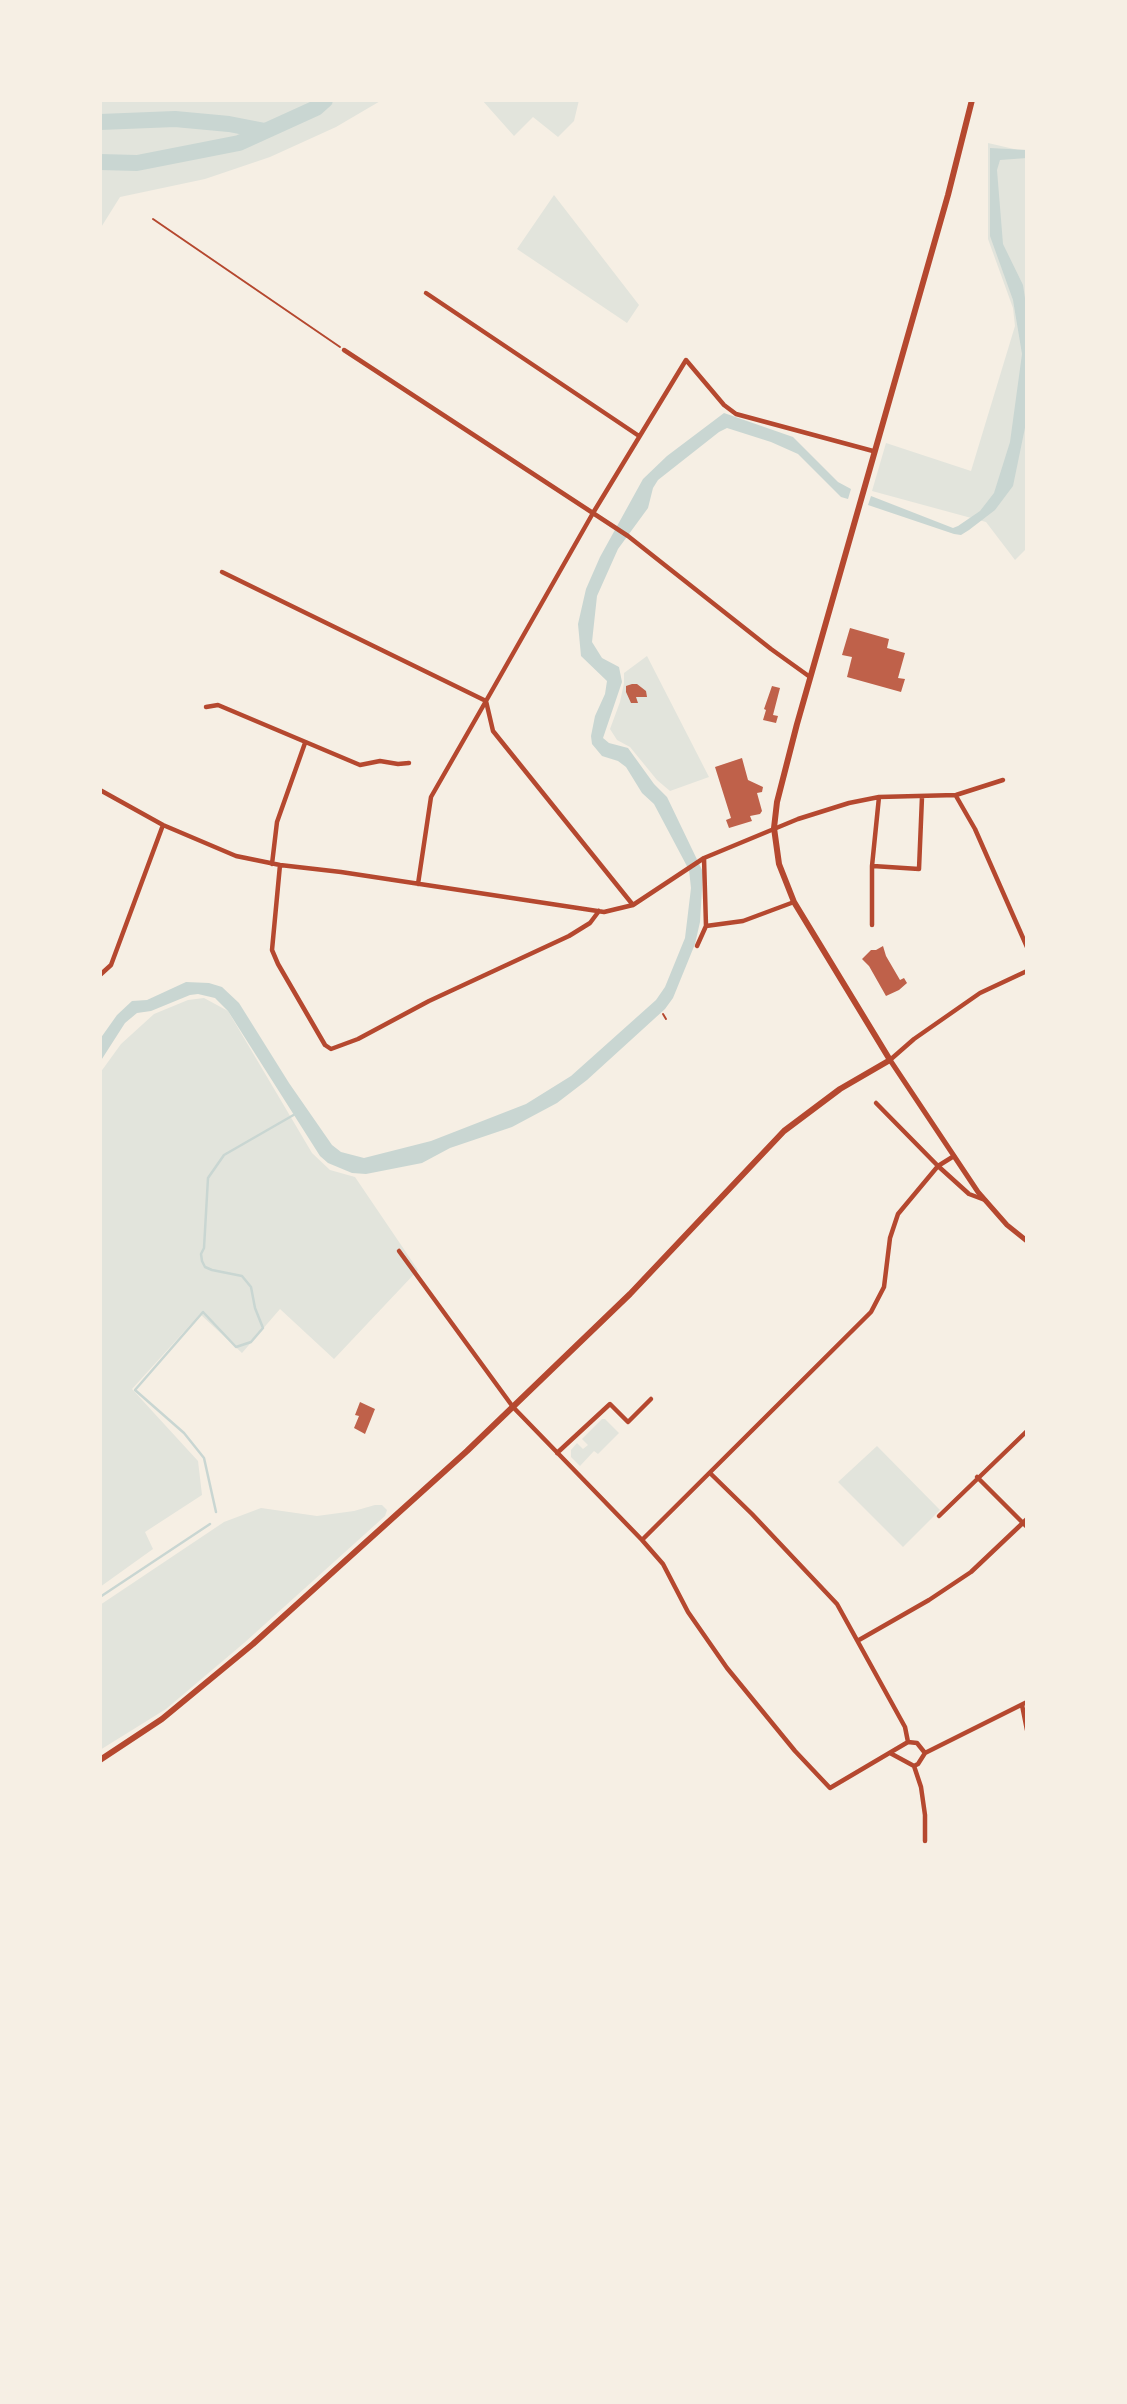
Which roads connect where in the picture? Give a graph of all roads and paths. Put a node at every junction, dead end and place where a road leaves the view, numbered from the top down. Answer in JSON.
{"nodes":[{"id":1,"x":972,"y":100,"type":"edge"},
{"id":2,"x":153,"y":219,"type":"dead end"},
{"id":3,"x":426,"y":293,"type":"dead end"},
{"id":4,"x":344,"y":350,"type":"joint"},
{"id":5,"x":639,"y":436,"type":"junction"},
{"id":6,"x":873,"y":451,"type":"junction"},
{"id":7,"x":593,"y":513,"type":"junction"},
{"id":8,"x":222,"y":572,"type":"dead end"},
{"id":9,"x":810,"y":677,"type":"junction"},
{"id":10,"x":486,"y":701,"type":"junction"},
{"id":11,"x":206,"y":707,"type":"dead end"},
{"id":12,"x":304,"y":743,"type":"junction"},
{"id":13,"x":409,"y":763,"type":"dead end"},
{"id":14,"x":1003,"y":780,"type":"dead end"},
{"id":15,"x":100,"y":790,"type":"edge"},
{"id":16,"x":956,"y":796,"type":"junction"},
{"id":17,"x":879,"y":797,"type":"junction"},
{"id":18,"x":922,"y":797,"type":"junction"},
{"id":19,"x":163,"y":825,"type":"junction"},
{"id":20,"x":774,"y":828,"type":"junction"},
{"id":21,"x":702,"y":859,"type":"junction"},
{"id":22,"x":272,"y":864,"type":"junction"},
{"id":23,"x":280,"y":865,"type":"junction"},
{"id":24,"x":873,"y":866,"type":"junction"},
{"id":25,"x":418,"y":884,"type":"junction"},
{"id":26,"x":794,"y":902,"type":"junction"},
{"id":27,"x":633,"y":905,"type":"junction"},
{"id":28,"x":599,"y":911,"type":"junction"},
{"id":29,"x":872,"y":925,"type":"dead end"},
{"id":30,"x":706,"y":926,"type":"junction"},
{"id":31,"x":696,"y":946,"type":"dead end"},
{"id":32,"x":1027,"y":947,"type":"edge"},
{"id":33,"x":1027,"y":971,"type":"edge"},
{"id":34,"x":100,"y":975,"type":"edge"},
{"id":35,"x":663,"y":1014,"type":"dead end"},
{"id":36,"x":666,"y":1019,"type":"dead end"},
{"id":37,"x":890,"y":1060,"type":"junction"},
{"id":38,"x":876,"y":1103,"type":"dead end"},
{"id":39,"x":954,"y":1156,"type":"junction"},
{"id":40,"x":938,"y":1167,"type":"junction"},
{"id":41,"x":986,"y":1200,"type":"junction"},
{"id":42,"x":1027,"y":1241,"type":"edge"},
{"id":43,"x":399,"y":1251,"type":"dead end"},
{"id":44,"x":651,"y":1399,"type":"dead end"},
{"id":45,"x":513,"y":1407,"type":"junction"},
{"id":46,"x":1027,"y":1431,"type":"edge"},
{"id":47,"x":557,"y":1453,"type":"junction"},
{"id":48,"x":711,"y":1474,"type":"junction"},
{"id":49,"x":977,"y":1477,"type":"junction"},
{"id":50,"x":939,"y":1516,"type":"dead end"},
{"id":51,"x":1026,"y":1523,"type":"edge"},
{"id":52,"x":642,"y":1540,"type":"junction"},
{"id":53,"x":859,"y":1640,"type":"junction"},
{"id":54,"x":1024,"y":1704,"type":"edge"},
{"id":55,"x":1027,"y":1730,"type":"edge"},
{"id":56,"x":908,"y":1742,"type":"junction"},
{"id":57,"x":890,"y":1752,"type":"junction"},
{"id":58,"x":925,"y":1753,"type":"junction"},
{"id":59,"x":100,"y":1760,"type":"edge"},
{"id":60,"x":914,"y":1766,"type":"junction"},
{"id":61,"x":925,"y":1842,"type":"dead end"}],
"edges":[{"from":1,"to":6,"type":"main road"},
{"from":2,"to":4,"type":"path"},
{"from":3,"to":5,"type":"street"},
{"from":4,"to":7,"type":"street"},
{"from":5,"to":6,"type":"street"},
{"from":5,"to":7,"type":"street"},
{"from":6,"to":9,"type":"main road"},
{"from":7,"to":9,"type":"street"},
{"from":7,"to":10,"type":"street"},
{"from":8,"to":10,"type":"street"},
{"from":9,"to":20,"type":"main road"},
{"from":10,"to":25,"type":"street"},
{"from":10,"to":27,"type":"street"},
{"from":11,"to":12,"type":"street"},
{"from":12,"to":13,"type":"street"},
{"from":12,"to":22,"type":"street"},
{"from":14,"to":16,"type":"street"},
{"from":15,"to":19,"type":"street"},
{"from":16,"to":18,"type":"street"},
{"from":16,"to":32,"type":"street"},
{"from":17,"to":18,"type":"street"},
{"from":17,"to":20,"type":"street"},
{"from":17,"to":24,"type":"street"},
{"from":18,"to":24,"type":"street"},
{"from":19,"to":22,"type":"street"},
{"from":19,"to":34,"type":"street"},
{"from":20,"to":21,"type":"street"},
{"from":20,"to":26,"type":"main road"},
{"from":21,"to":27,"type":"street"},
{"from":21,"to":30,"type":"street"},
{"from":22,"to":23,"type":"street"},
{"from":23,"to":25,"type":"street"},
{"from":23,"to":28,"type":"street"},
{"from":24,"to":29,"type":"street"},
{"from":25,"to":28,"type":"street"},
{"from":26,"to":30,"type":"street"},
{"from":26,"to":37,"type":"main road"},
{"from":27,"to":28,"type":"street"},
{"from":30,"to":31,"type":"street"},
{"from":33,"to":37,"type":"street"},
{"from":35,"to":36,"type":"path"},
{"from":37,"to":39,"type":"street"},
{"from":37,"to":45,"type":"main road"},
{"from":38,"to":40,"type":"street"},
{"from":39,"to":40,"type":"street"},
{"from":39,"to":41,"type":"street"},
{"from":40,"to":41,"type":"street"},
{"from":40,"to":48,"type":"street"},
{"from":41,"to":42,"type":"street"},
{"from":43,"to":45,"type":"street"},
{"from":44,"to":47,"type":"street"},
{"from":45,"to":47,"type":"street"},
{"from":45,"to":59,"type":"main road"},
{"from":46,"to":49,"type":"street"},
{"from":47,"to":52,"type":"street"},
{"from":48,"to":52,"type":"street"},
{"from":48,"to":53,"type":"street"},
{"from":49,"to":50,"type":"street"},
{"from":49,"to":51,"type":"street"},
{"from":51,"to":53,"type":"street"},
{"from":52,"to":57,"type":"street"},
{"from":53,"to":56,"type":"street"},
{"from":54,"to":55,"type":"street"},
{"from":54,"to":58,"type":"street"},
{"from":56,"to":57,"type":"street"},
{"from":56,"to":58,"type":"street"},
{"from":57,"to":60,"type":"street"},
{"from":58,"to":60,"type":"street"},
{"from":60,"to":61,"type":"street"}]}
